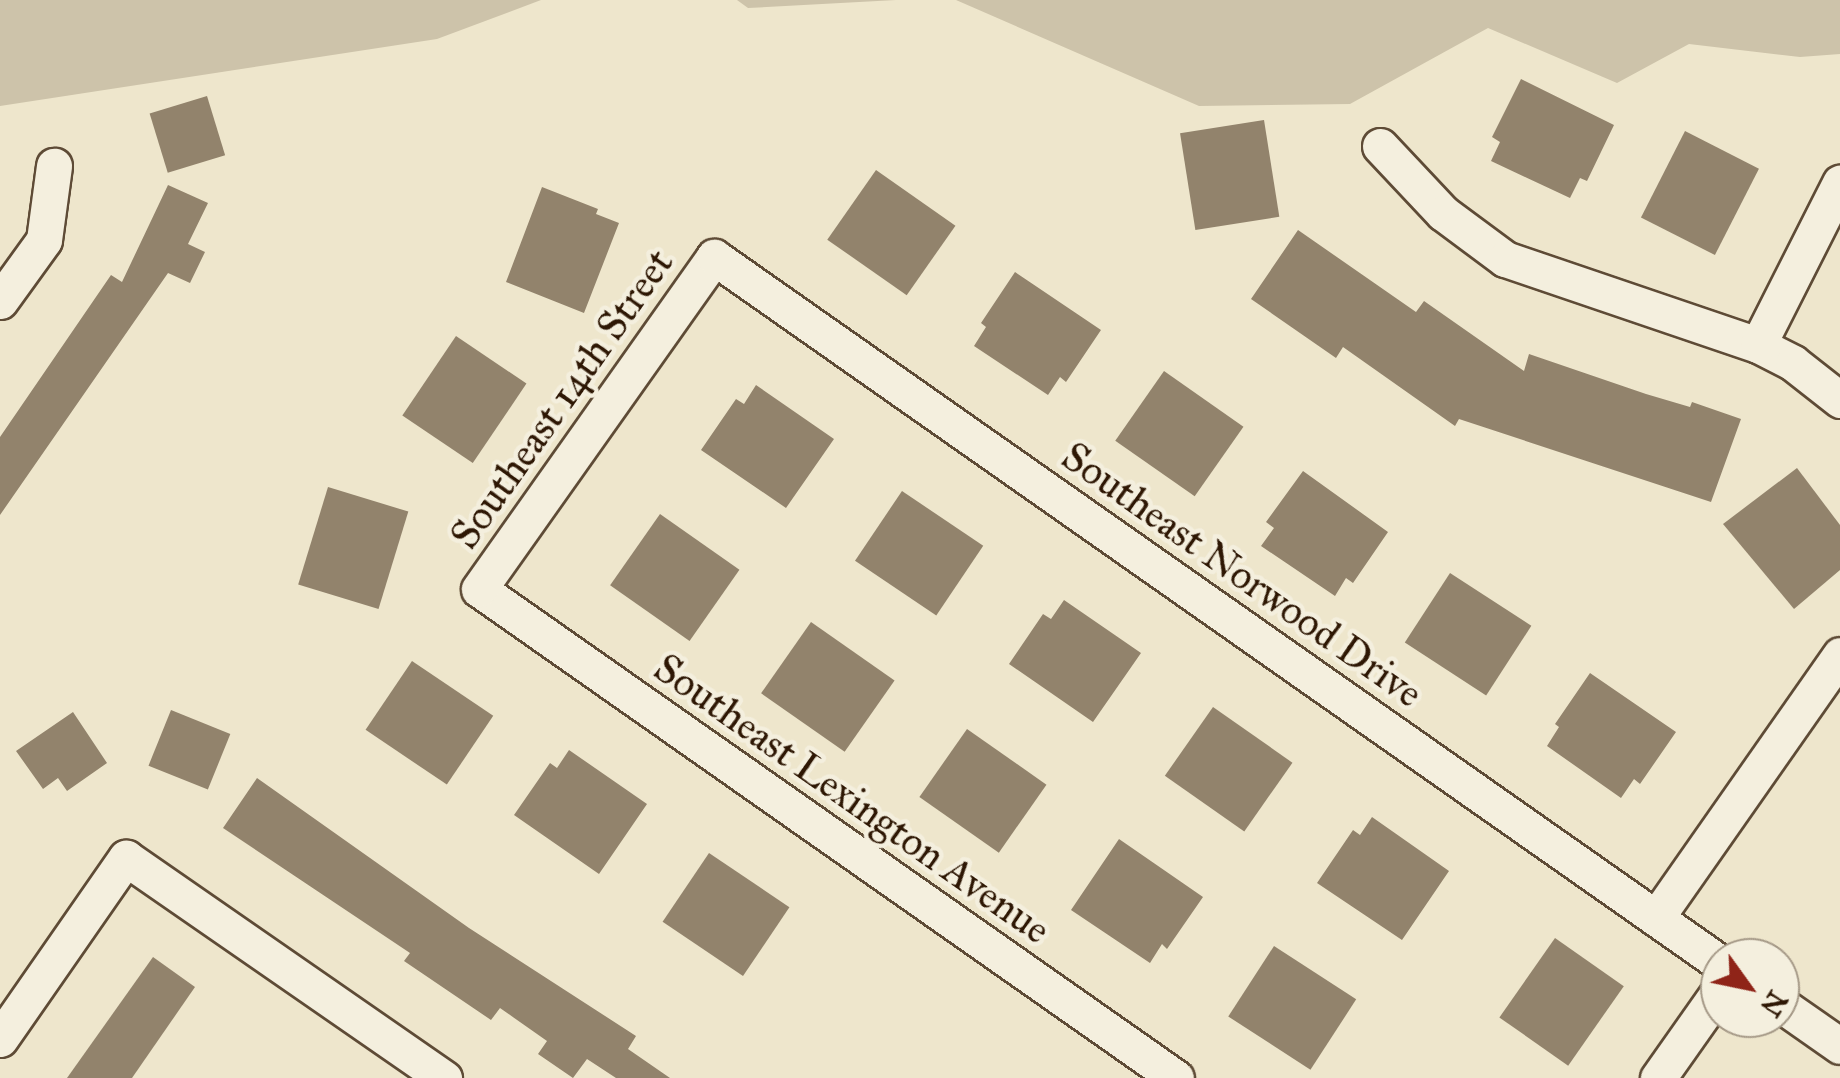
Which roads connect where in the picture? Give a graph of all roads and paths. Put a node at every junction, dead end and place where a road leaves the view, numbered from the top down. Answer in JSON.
{"nodes":[{"id":1,"x":1380,"y":146,"type":"dead end"},
{"id":2,"x":54,"y":166,"type":"dead end"},
{"id":3,"x":1840,"y":183,"type":"edge"},
{"id":4,"x":714,"y":257,"type":"joint"},
{"id":5,"x":0,"y":302,"type":"edge"},
{"id":6,"x":1758,"y":345,"type":"junction"},
{"id":7,"x":1840,"y":400,"type":"edge"},
{"id":8,"x":479,"y":589,"type":"joint"},
{"id":9,"x":1840,"y":655,"type":"edge"},
{"id":10,"x":1656,"y":918,"type":"junction"},
{"id":11,"x":1700,"y":949,"type":"edge"},
{"id":12,"x":1700,"y":1018,"type":"edge"},
{"id":13,"x":1800,"y":1018,"type":"edge"},
{"id":14,"x":0,"y":1040,"type":"edge"},
{"id":15,"x":1840,"y":1046,"type":"edge"},
{"id":16,"x":444,"y":1078,"type":"edge"},
{"id":17,"x":1176,"y":1078,"type":"edge"},
{"id":18,"x":1658,"y":1078,"type":"edge"}],
"edges":[{"from":1,"to":6,"type":"street"},
{"from":2,"to":5,"type":"street"},
{"from":3,"to":6,"type":"street"},
{"from":4,"to":8,"type":"street","name":"Southeast 14th Street"},
{"from":4,"to":10,"type":"street","name":"Southeast Norwood Drive"},
{"from":6,"to":7,"type":"street"},
{"from":8,"to":17,"type":"street","name":"Southeast Lexington Avenue"},
{"from":9,"to":10,"type":"street"},
{"from":10,"to":11,"type":"street","name":"Southeast Norwood Drive"},
{"from":12,"to":18,"type":"street"},
{"from":13,"to":15,"type":"street"},
{"from":14,"to":16,"type":"street"}]}
